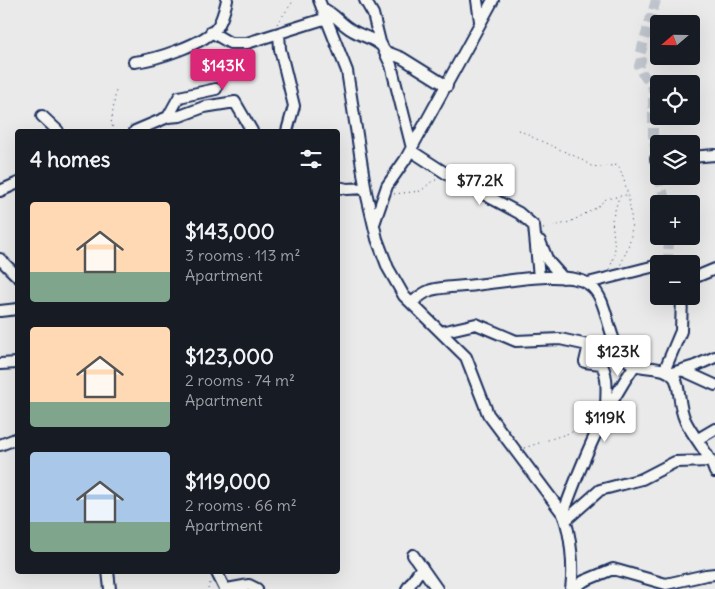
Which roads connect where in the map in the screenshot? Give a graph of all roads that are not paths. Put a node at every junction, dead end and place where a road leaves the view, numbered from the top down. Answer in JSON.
{"nodes":[{"id":1,"x":227,"y":0,"type":"edge"},
{"id":2,"x":365,"y":0,"type":"edge"},
{"id":3,"x":477,"y":0,"type":"edge"},
{"id":4,"x":493,"y":0,"type":"edge"},
{"id":5,"x":320,"y":4,"type":"edge"},
{"id":6,"x":327,"y":18,"type":"junction"},
{"id":7,"x":480,"y":21,"type":"junction"},
{"id":8,"x":212,"y":32,"type":"junction"},
{"id":9,"x":279,"y":33,"type":"junction"},
{"id":10,"x":383,"y":48,"type":"junction"},
{"id":11,"x":134,"y":62,"type":"dead end"},
{"id":12,"x":447,"y":86,"type":"junction"},
{"id":13,"x":216,"y":89,"type":"dead end"},
{"id":14,"x":42,"y":116,"type":"dead end"},
{"id":15,"x":168,"y":117,"type":"junction"},
{"id":16,"x":56,"y":129,"type":"edge"},
{"id":17,"x":140,"y":129,"type":"edge"},
{"id":18,"x":251,"y":129,"type":"edge"},
{"id":19,"x":288,"y":129,"type":"edge"},
{"id":20,"x":412,"y":148,"type":"junction"},
{"id":21,"x":715,"y":155,"type":"edge"},
{"id":22,"x":700,"y":156,"type":"edge"},
{"id":23,"x":15,"y":184,"type":"edge"},
{"id":24,"x":340,"y":187,"type":"edge"},
{"id":25,"x":365,"y":188,"type":"junction"},
{"id":26,"x":0,"y":191,"type":"edge"},
{"id":27,"x":374,"y":225,"type":"junction"},
{"id":28,"x":535,"y":231,"type":"junction"},
{"id":29,"x":0,"y":259,"type":"edge"},
{"id":30,"x":650,"y":267,"type":"edge"},
{"id":31,"x":715,"y":269,"type":"edge"},
{"id":32,"x":15,"y":270,"type":"edge"},
{"id":33,"x":700,"y":275,"type":"edge"},
{"id":34,"x":539,"y":277,"type":"junction"},
{"id":35,"x":563,"y":278,"type":"junction"},
{"id":36,"x":588,"y":284,"type":"junction"},
{"id":37,"x":412,"y":303,"type":"junction"},
{"id":38,"x":682,"y":305,"type":"edge"},
{"id":39,"x":15,"y":308,"type":"edge"},
{"id":40,"x":0,"y":311,"type":"edge"},
{"id":41,"x":441,"y":332,"type":"junction"},
{"id":42,"x":589,"y":345,"type":"junction"},
{"id":43,"x":620,"y":352,"type":"junction"},
{"id":44,"x":715,"y":357,"type":"edge"},
{"id":45,"x":15,"y":363,"type":"edge"},
{"id":46,"x":0,"y":364,"type":"edge"},
{"id":47,"x":634,"y":365,"type":"junction"},
{"id":48,"x":682,"y":370,"type":"junction"},
{"id":49,"x":669,"y":371,"type":"junction"},
{"id":50,"x":715,"y":385,"type":"edge"},
{"id":51,"x":605,"y":413,"type":"junction"},
{"id":52,"x":715,"y":429,"type":"edge"},
{"id":53,"x":15,"y":439,"type":"edge"},
{"id":54,"x":698,"y":439,"type":"junction"},
{"id":55,"x":0,"y":445,"type":"edge"},
{"id":56,"x":711,"y":461,"type":"junction"},
{"id":57,"x":715,"y":472,"type":"edge"},
{"id":58,"x":564,"y":517,"type":"junction"},
{"id":59,"x":413,"y":555,"type":"dead end"},
{"id":60,"x":422,"y":567,"type":"junction"},
{"id":61,"x":108,"y":574,"type":"edge"},
{"id":62,"x":218,"y":574,"type":"edge"},
{"id":63,"x":715,"y":574,"type":"edge"},
{"id":64,"x":110,"y":589,"type":"edge"},
{"id":65,"x":226,"y":589,"type":"edge"},
{"id":66,"x":257,"y":589,"type":"edge"},
{"id":67,"x":407,"y":589,"type":"edge"},
{"id":68,"x":437,"y":589,"type":"edge"},
{"id":69,"x":572,"y":589,"type":"edge"}],
"edges":[{"from":1,"to":8,"type":"street"},
{"from":2,"to":10,"type":"street"},
{"from":3,"to":7,"type":"street"},
{"from":4,"to":7,"type":"street"},
{"from":5,"to":6,"type":"street"},
{"from":5,"to":10,"type":"street"},
{"from":6,"to":9,"type":"street"},
{"from":6,"to":25,"type":"street"},
{"from":7,"to":12,"type":"street"},
{"from":8,"to":9,"type":"street"},
{"from":8,"to":11,"type":"street"},
{"from":9,"to":19,"type":"street"},
{"from":10,"to":12,"type":"street"},
{"from":10,"to":20,"type":"street"},
{"from":12,"to":20,"type":"street"},
{"from":13,"to":15,"type":"street"},
{"from":14,"to":16,"type":"street"},
{"from":15,"to":17,"type":"street"},
{"from":15,"to":18,"type":"street"},
{"from":20,"to":27,"type":"street"},
{"from":20,"to":28,"type":"street"},
{"from":21,"to":22,"type":"street"},
{"from":23,"to":26,"type":"street"},
{"from":24,"to":25,"type":"street"},
{"from":25,"to":27,"type":"street"},
{"from":27,"to":37,"type":"street"},
{"from":28,"to":34,"type":"street"},
{"from":28,"to":35,"type":"street"},
{"from":29,"to":32,"type":"street"},
{"from":30,"to":36,"type":"street"},
{"from":31,"to":33,"type":"street"},
{"from":34,"to":35,"type":"street"},
{"from":34,"to":37,"type":"street"},
{"from":35,"to":36,"type":"street"},
{"from":36,"to":43,"type":"street"},
{"from":37,"to":41,"type":"street"},
{"from":38,"to":49,"type":"street"},
{"from":39,"to":40,"type":"street"},
{"from":41,"to":42,"type":"street"},
{"from":41,"to":58,"type":"street"},
{"from":42,"to":43,"type":"street"},
{"from":42,"to":51,"type":"street"},
{"from":43,"to":47,"type":"street"},
{"from":44,"to":48,"type":"street"},
{"from":45,"to":46,"type":"street"},
{"from":47,"to":49,"type":"street"},
{"from":47,"to":51,"type":"street"},
{"from":48,"to":49,"type":"street"},
{"from":48,"to":50,"type":"street"},
{"from":49,"to":54,"type":"street"},
{"from":51,"to":58,"type":"street"},
{"from":52,"to":54,"type":"street"},
{"from":53,"to":55,"type":"street"},
{"from":54,"to":56,"type":"street"},
{"from":56,"to":57,"type":"street"},
{"from":56,"to":58,"type":"street"},
{"from":58,"to":69,"type":"street"},
{"from":59,"to":60,"type":"street"},
{"from":60,"to":67,"type":"street"},
{"from":60,"to":68,"type":"street"},
{"from":61,"to":64,"type":"street"},
{"from":62,"to":65,"type":"street"},
{"from":63,"to":69,"type":"street"},
{"from":65,"to":66,"type":"street"}]}
